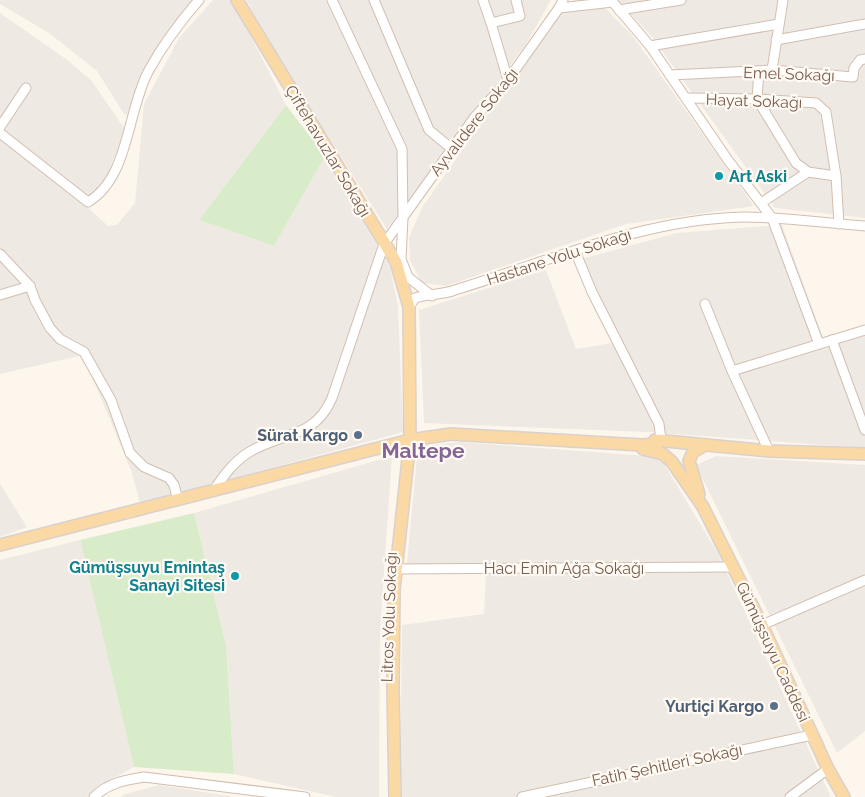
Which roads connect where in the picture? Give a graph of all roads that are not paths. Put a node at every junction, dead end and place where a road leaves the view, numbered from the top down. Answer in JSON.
{"nodes":[{"id":1,"x":199,"y":0,"type":"edge"},
{"id":2,"x":237,"y":0,"type":"edge"},
{"id":3,"x":332,"y":0,"type":"edge"},
{"id":4,"x":374,"y":0,"type":"edge"},
{"id":5,"x":482,"y":0,"type":"edge"},
{"id":6,"x":516,"y":0,"type":"edge"},
{"id":7,"x":682,"y":0,"type":"edge"},
{"id":8,"x":783,"y":0,"type":"edge"},
{"id":9,"x":612,"y":1,"type":"edge"},
{"id":10,"x":561,"y":4,"type":"edge"},
{"id":11,"x":619,"y":10,"type":"junction"},
{"id":12,"x":491,"y":23,"type":"junction"},
{"id":13,"x":779,"y":24,"type":"junction"},
{"id":14,"x":865,"y":24,"type":"edge"},
{"id":15,"x":776,"y":40,"type":"junction"},
{"id":16,"x":650,"y":46,"type":"junction"},
{"id":17,"x":865,"y":59,"type":"edge"},
{"id":18,"x":772,"y":70,"type":"junction"},
{"id":19,"x":759,"y":71,"type":"junction"},
{"id":20,"x":670,"y":75,"type":"junction"},
{"id":21,"x":508,"y":80,"type":"junction"},
{"id":22,"x":26,"y":88,"type":"dead end"},
{"id":23,"x":686,"y":98,"type":"junction"},
{"id":24,"x":756,"y":99,"type":"junction"},
{"id":25,"x":0,"y":127,"type":"edge"},
{"id":26,"x":0,"y":133,"type":"edge"},
{"id":27,"x":451,"y":148,"type":"junction"},
{"id":28,"x":808,"y":172,"type":"junction"},
{"id":29,"x":836,"y":176,"type":"junction"},
{"id":30,"x":761,"y":204,"type":"junction"},
{"id":31,"x":403,"y":217,"type":"junction"},
{"id":32,"x":772,"y":218,"type":"junction"},
{"id":33,"x":840,"y":224,"type":"junction"},
{"id":34,"x":865,"y":226,"type":"edge"},
{"id":35,"x":392,"y":250,"type":"junction"},
{"id":36,"x":575,"y":251,"type":"junction"},
{"id":37,"x":0,"y":254,"type":"edge"},
{"id":38,"x":30,"y":286,"type":"junction"},
{"id":39,"x":0,"y":295,"type":"edge"},
{"id":40,"x":432,"y":296,"type":"junction"},
{"id":41,"x":705,"y":304,"type":"dead end"},
{"id":42,"x":409,"y":307,"type":"junction"},
{"id":43,"x":865,"y":330,"type":"edge"},
{"id":44,"x":832,"y":340,"type":"junction"},
{"id":45,"x":819,"y":344,"type":"junction"},
{"id":46,"x":732,"y":371,"type":"junction"},
{"id":47,"x":865,"y":430,"type":"edge"},
{"id":48,"x":410,"y":440,"type":"junction"},
{"id":49,"x":568,"y":440,"type":"junction"},
{"id":50,"x":662,"y":440,"type":"junction"},
{"id":51,"x":705,"y":445,"type":"junction"},
{"id":52,"x":769,"y":451,"type":"junction"},
{"id":53,"x":865,"y":454,"type":"edge"},
{"id":54,"x":214,"y":490,"type":"junction"},
{"id":55,"x":178,"y":500,"type":"junction"},
{"id":56,"x":703,"y":507,"type":"junction"},
{"id":57,"x":0,"y":545,"type":"edge"},
{"id":58,"x":732,"y":567,"type":"junction"},
{"id":59,"x":392,"y":569,"type":"junction"},
{"id":60,"x":865,"y":580,"type":"edge"},
{"id":61,"x":762,"y":625,"type":"junction"},
{"id":62,"x":812,"y":734,"type":"junction"},
{"id":63,"x":828,"y":769,"type":"junction"},
{"id":64,"x":841,"y":796,"type":"edge"},
{"id":65,"x":94,"y":797,"type":"edge"},
{"id":66,"x":305,"y":797,"type":"edge"},
{"id":67,"x":389,"y":797,"type":"edge"},
{"id":68,"x":395,"y":797,"type":"edge"},
{"id":69,"x":522,"y":797,"type":"edge"},
{"id":70,"x":790,"y":797,"type":"edge"}],
"edges":[{"from":1,"to":26,"type":"street"},
{"from":2,"to":35,"type":"main road","name":"Çiftehavuzlar Sokağı"},
{"from":3,"to":31,"type":"street"},
{"from":4,"to":27,"type":"street"},
{"from":5,"to":12,"type":"street"},
{"from":6,"to":12,"type":"street"},
{"from":7,"to":11,"type":"street"},
{"from":8,"to":13,"type":"street"},
{"from":9,"to":10,"type":"street"},
{"from":9,"to":11,"type":"street"},
{"from":10,"to":21,"type":"street","name":"Ayvalıdere Sokağı"},
{"from":11,"to":16,"type":"street"},
{"from":12,"to":21,"type":"street"},
{"from":13,"to":15,"type":"street"},
{"from":13,"to":16,"type":"street"},
{"from":14,"to":15,"type":"street"},
{"from":15,"to":18,"type":"street"},
{"from":16,"to":20,"type":"street"},
{"from":17,"to":18,"type":"street","name":"Emel Sokağı"},
{"from":18,"to":19,"type":"street","name":"Emel Sokağı"},
{"from":19,"to":20,"type":"street","name":"Emel Sokağı"},
{"from":19,"to":24,"type":"street"},
{"from":20,"to":23,"type":"street"},
{"from":21,"to":27,"type":"street","name":"Ayvalıdere Sokağı"},
{"from":22,"to":25,"type":"street"},
{"from":23,"to":24,"type":"street","name":"Hayat Sokağı"},
{"from":23,"to":30,"type":"street"},
{"from":24,"to":28,"type":"street"},
{"from":24,"to":29,"type":"street","name":"Hayat Sokağı"},
{"from":27,"to":31,"type":"street","name":"Ayvalıdere Sokağı"},
{"from":28,"to":29,"type":"street"},
{"from":28,"to":30,"type":"street"},
{"from":29,"to":33,"type":"street","name":"Hayat Sokağı"},
{"from":30,"to":32,"type":"street"},
{"from":31,"to":35,"type":"street","name":"Ayvalıdere Sokağı"},
{"from":31,"to":35,"type":"street"},
{"from":32,"to":33,"type":"street","name":"Hastane Yolu Sokağı"},
{"from":32,"to":36,"type":"street","name":"Hastane Yolu Sokağı"},
{"from":32,"to":45,"type":"street"},
{"from":33,"to":34,"type":"street","name":"Hastane Yolu Sokağı"},
{"from":35,"to":40,"type":"street"},
{"from":35,"to":42,"type":"main road","name":"Çiftehavuzlar Sokağı"},
{"from":35,"to":54,"type":"street"},
{"from":36,"to":40,"type":"street","name":"Hastane Yolu Sokağı"},
{"from":36,"to":50,"type":"street"},
{"from":37,"to":38,"type":"street"},
{"from":38,"to":39,"type":"street"},
{"from":38,"to":55,"type":"street"},
{"from":40,"to":42,"type":"street","name":"Hastane Yolu Sokağı"},
{"from":41,"to":46,"type":"street"},
{"from":42,"to":48,"type":"main road","name":"Litros Yolu Sokağı"},
{"from":43,"to":44,"type":"street"},
{"from":44,"to":45,"type":"street"},
{"from":44,"to":47,"type":"street"},
{"from":45,"to":46,"type":"street"},
{"from":46,"to":52,"type":"street"},
{"from":48,"to":49,"type":"main road"},
{"from":48,"to":54,"type":"main road"},
{"from":48,"to":59,"type":"main road","name":"Litros Yolu Sokağı"},
{"from":49,"to":50,"type":"main road"},
{"from":49,"to":56,"type":"main road"},
{"from":50,"to":51,"type":"main road"},
{"from":51,"to":52,"type":"main road"},
{"from":51,"to":56,"type":"main road"},
{"from":52,"to":53,"type":"main road"},
{"from":54,"to":55,"type":"main road"},
{"from":55,"to":57,"type":"main road"},
{"from":56,"to":58,"type":"main road","name":"Gümüşsuyu Caddesi"},
{"from":58,"to":59,"type":"street","name":"Hacı Emin Ağa Sokağı"},
{"from":58,"to":61,"type":"main road","name":"Gümüşsuyu Caddesi"},
{"from":59,"to":67,"type":"main road","name":"Litros Yolu Sokağı"},
{"from":59,"to":68,"type":"main road","name":"Litros Yolu Sokağı"},
{"from":60,"to":61,"type":"street"},
{"from":61,"to":62,"type":"main road","name":"Gümüşsuyu Caddesi"},
{"from":62,"to":63,"type":"main road","name":"Gümüşsuyu Caddesi"},
{"from":62,"to":69,"type":"street","name":"Fatih Şehitleri Sokağı"},
{"from":63,"to":64,"type":"main road","name":"Gümüşsuyu Caddesi"},
{"from":63,"to":70,"type":"street"},
{"from":65,"to":66,"type":"street"}]}
